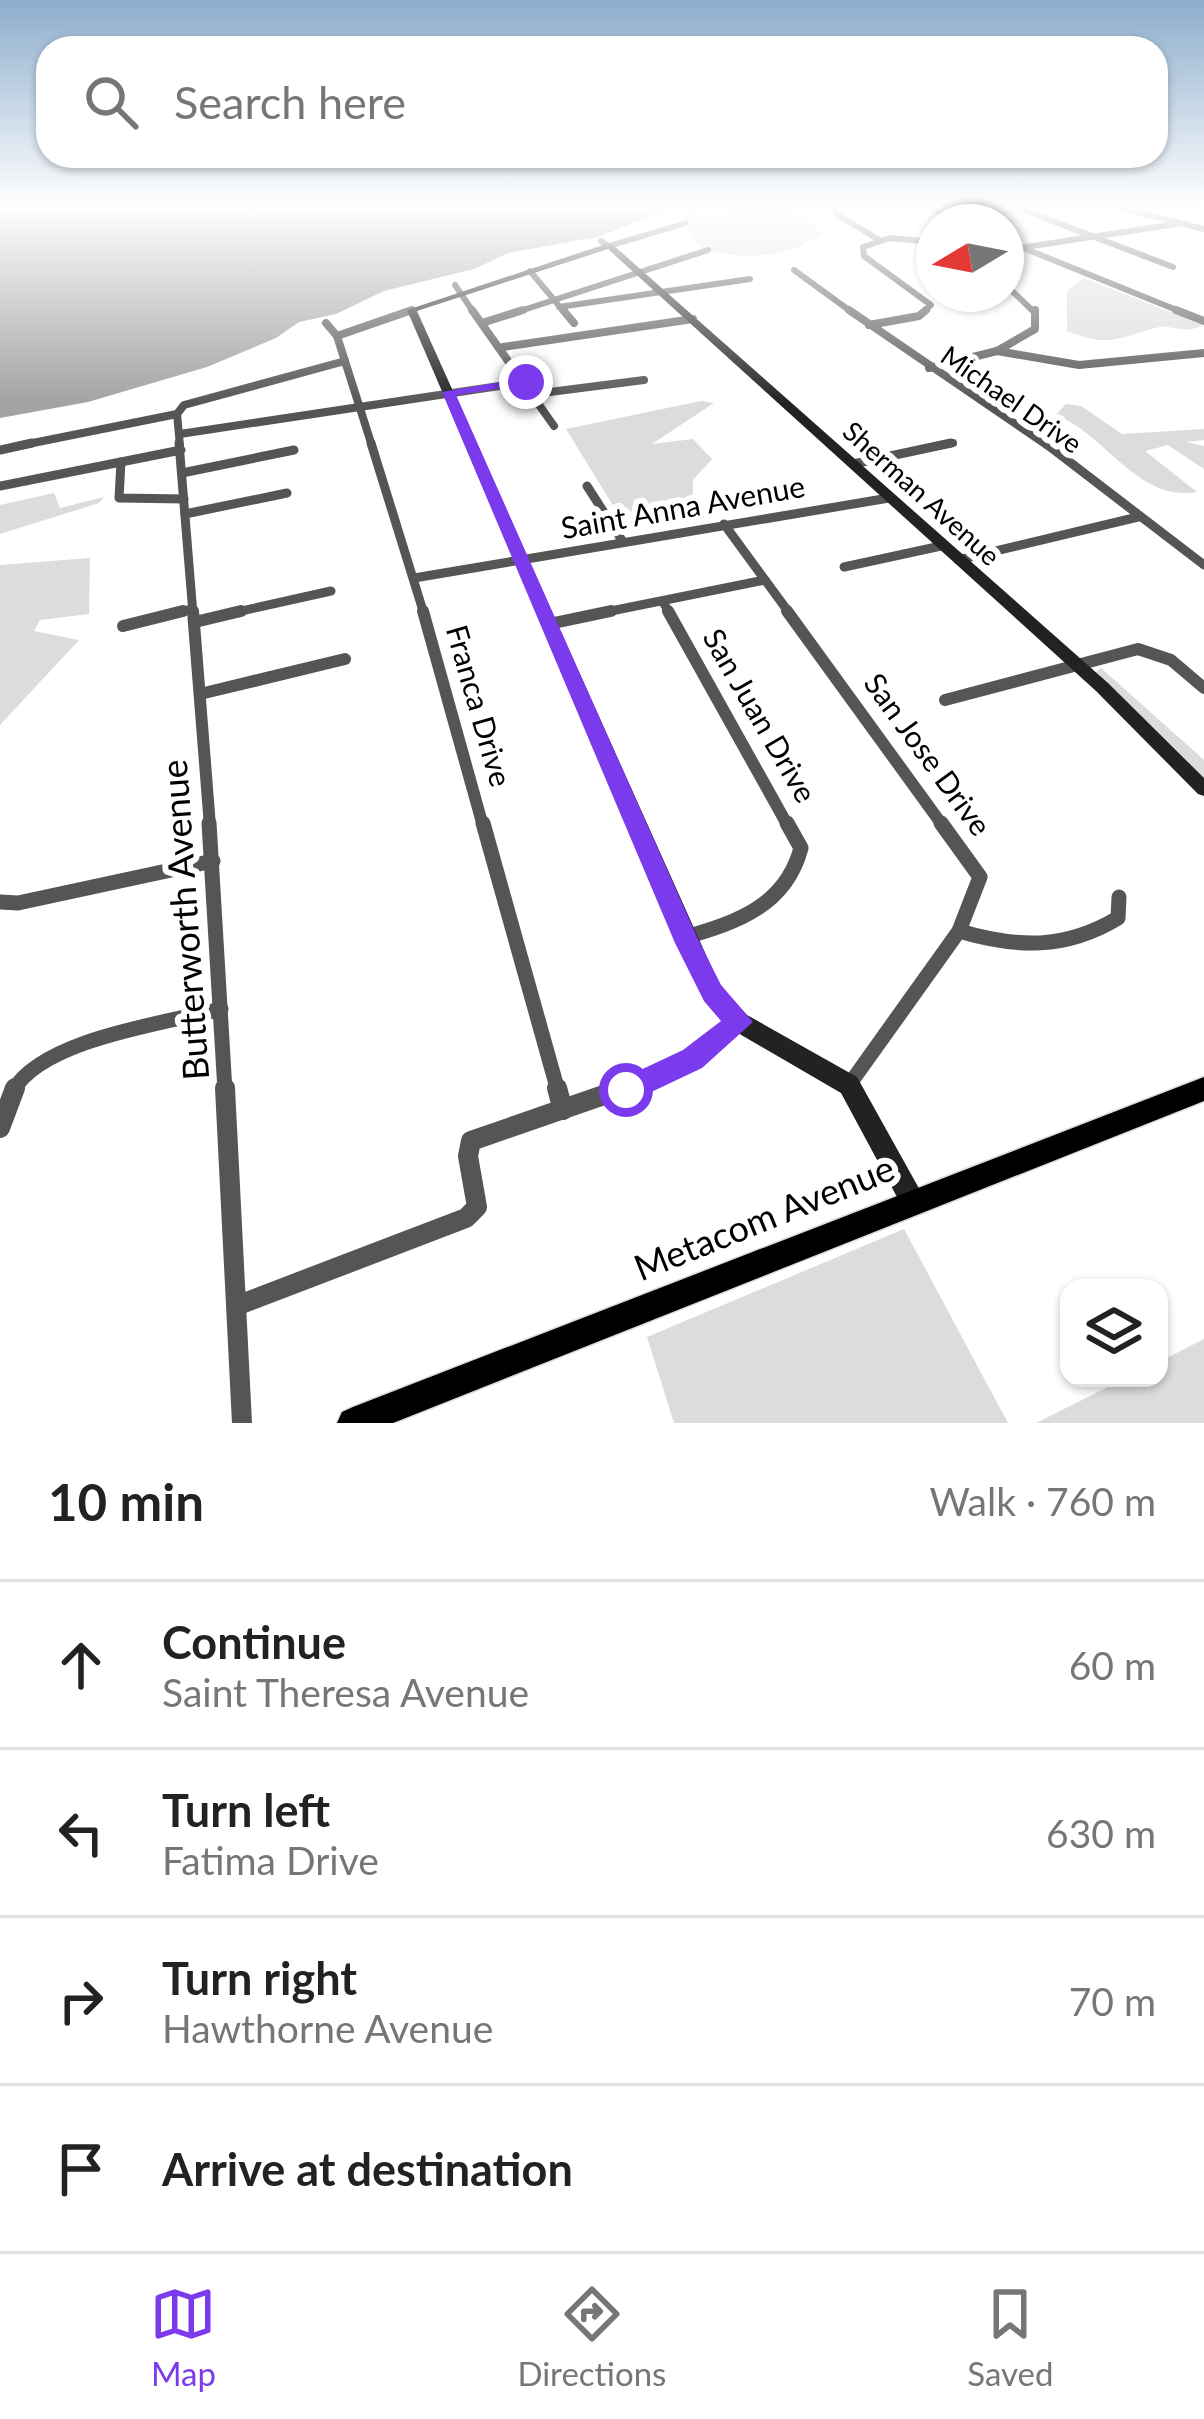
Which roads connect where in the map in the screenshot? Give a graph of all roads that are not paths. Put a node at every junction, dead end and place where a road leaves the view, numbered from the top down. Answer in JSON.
{"nodes":[{"id":1,"x":528,"y":271,"type":"edge"},
{"id":2,"x":530,"y":271,"type":"edge"},
{"id":3,"x":797,"y":271,"type":"edge"},
{"id":4,"x":886,"y":271,"type":"edge"},
{"id":5,"x":1081,"y":271,"type":"edge"},
{"id":6,"x":639,"y":272,"type":"joint"},
{"id":7,"x":750,"y":279,"type":"dead end"},
{"id":8,"x":458,"y":289,"type":"junction"},
{"id":9,"x":661,"y":291,"type":"junction"},
{"id":10,"x":553,"y":299,"type":"junction"},
{"id":11,"x":1024,"y":299,"type":"edge"},
{"id":12,"x":560,"y":307,"type":"junction"},
{"id":13,"x":412,"y":310,"type":"junction"},
{"id":14,"x":693,"y":320,"type":"junction"},
{"id":15,"x":1204,"y":321,"type":"edge"},
{"id":16,"x":485,"y":322,"type":"junction"},
{"id":17,"x":326,"y":323,"type":"dead end"},
{"id":18,"x":574,"y":323,"type":"dead end"},
{"id":19,"x":869,"y":325,"type":"junction"},
{"id":20,"x":337,"y":336,"type":"junction"},
{"id":21,"x":503,"y":347,"type":"junction"},
{"id":22,"x":997,"y":351,"type":"junction"},
{"id":23,"x":1204,"y":353,"type":"edge"},
{"id":24,"x":345,"y":362,"type":"junction"},
{"id":25,"x":929,"y":368,"type":"junction"},
{"id":26,"x":644,"y":380,"type":"dead end"},
{"id":27,"x":526,"y":382,"type":"junction"},
{"id":28,"x":448,"y":392,"type":"junction"},
{"id":29,"x":534,"y":394,"type":"junction"},
{"id":30,"x":359,"y":405,"type":"junction"},
{"id":31,"x":177,"y":414,"type":"junction"},
{"id":32,"x":554,"y":426,"type":"dead end"},
{"id":33,"x":181,"y":442,"type":"junction"},
{"id":34,"x":953,"y":443,"type":"dead end"},
{"id":35,"x":0,"y":450,"type":"edge"},
{"id":36,"x":294,"y":450,"type":"dead end"},
{"id":37,"x":122,"y":462,"type":"junction"},
{"id":38,"x":853,"y":464,"type":"junction"},
{"id":39,"x":182,"y":473,"type":"junction"},
{"id":40,"x":0,"y":486,"type":"edge"},
{"id":41,"x":587,"y":486,"type":"dead end"},
{"id":42,"x":287,"y":493,"type":"dead end"},
{"id":43,"x":890,"y":498,"type":"junction"},
{"id":44,"x":184,"y":506,"type":"junction"},
{"id":45,"x":1138,"y":517,"type":"junction"},
{"id":46,"x":724,"y":524,"type":"junction"},
{"id":47,"x":623,"y":542,"type":"junction"},
{"id":48,"x":941,"y":546,"type":"junction"},
{"id":49,"x":522,"y":560,"type":"junction"},
{"id":50,"x":958,"y":560,"type":"junction"},
{"id":51,"x":1204,"y":565,"type":"edge"},
{"id":52,"x":844,"y":567,"type":"dead end"},
{"id":53,"x":414,"y":578,"type":"junction"},
{"id":54,"x":765,"y":580,"type":"junction"},
{"id":55,"x":331,"y":592,"type":"dead end"},
{"id":56,"x":663,"y":602,"type":"junction"},
{"id":57,"x":194,"y":616,"type":"junction"},
{"id":58,"x":549,"y":624,"type":"junction"},
{"id":59,"x":123,"y":626,"type":"dead end"},
{"id":60,"x":345,"y":659,"type":"dead end"},
{"id":61,"x":1075,"y":664,"type":"junction"},
{"id":62,"x":1204,"y":688,"type":"edge"},
{"id":63,"x":200,"y":694,"type":"junction"},
{"id":64,"x":945,"y":700,"type":"dead end"},
{"id":65,"x":1204,"y":788,"type":"edge"},
{"id":66,"x":213,"y":861,"type":"junction"},
{"id":67,"x":1119,"y":897,"type":"dead end"},
{"id":68,"x":0,"y":902,"type":"edge"},
{"id":69,"x":959,"y":931,"type":"junction"},
{"id":70,"x":686,"y":937,"type":"junction"},
{"id":71,"x":221,"y":1009,"type":"junction"},
{"id":72,"x":740,"y":1022,"type":"junction"},
{"id":73,"x":849,"y":1085,"type":"junction"},
{"id":74,"x":1204,"y":1089,"type":"edge"},
{"id":75,"x":563,"y":1110,"type":"junction"},
{"id":76,"x":0,"y":1128,"type":"edge"},
{"id":77,"x":913,"y":1201,"type":"junction"},
{"id":78,"x":236,"y":1306,"type":"junction"},
{"id":79,"x":242,"y":1423,"type":"edge"},
{"id":80,"x":353,"y":1423,"type":"edge"}],
"edges":[{"from":1,"to":8,"type":"street"},
{"from":2,"to":10,"type":"street"},
{"from":3,"to":19,"type":"street","name":"Michael Drive"},
{"from":4,"to":19,"type":"street"},
{"from":5,"to":15,"type":"street"},
{"from":6,"to":9,"type":"street","name":"Sherman Avenue"},
{"from":6,"to":10,"type":"street"},
{"from":7,"to":9,"type":"street"},
{"from":8,"to":13,"type":"street"},
{"from":8,"to":16,"type":"street"},
{"from":9,"to":12,"type":"street"},
{"from":9,"to":14,"type":"street","name":"Sherman Avenue"},
{"from":10,"to":12,"type":"street"},
{"from":10,"to":16,"type":"street"},
{"from":11,"to":22,"type":"street"},
{"from":12,"to":18,"type":"street"},
{"from":13,"to":20,"type":"street"},
{"from":13,"to":28,"type":"street"},
{"from":14,"to":21,"type":"street"},
{"from":14,"to":38,"type":"street","name":"Sherman Avenue"},
{"from":16,"to":21,"type":"street"},
{"from":17,"to":20,"type":"street","name":"Franca Drive"},
{"from":19,"to":25,"type":"street","name":"Michael Drive"},
{"from":20,"to":24,"type":"street","name":"Franca Drive"},
{"from":21,"to":27,"type":"street"},
{"from":22,"to":23,"type":"street"},
{"from":22,"to":25,"type":"street"},
{"from":24,"to":30,"type":"street","name":"Franca Drive"},
{"from":24,"to":31,"type":"street"},
{"from":25,"to":45,"type":"street","name":"Michael Drive"},
{"from":26,"to":29,"type":"street"},
{"from":27,"to":28,"type":"street"},
{"from":27,"to":29,"type":"street"},
{"from":28,"to":30,"type":"street"},
{"from":28,"to":49,"type":"street"},
{"from":29,"to":32,"type":"street"},
{"from":30,"to":33,"type":"street"},
{"from":30,"to":53,"type":"street","name":"Franca Drive"},
{"from":31,"to":33,"type":"street","name":"Butterworth Avenue"},
{"from":31,"to":35,"type":"street"},
{"from":33,"to":37,"type":"street"},
{"from":33,"to":39,"type":"street","name":"Butterworth Avenue"},
{"from":34,"to":38,"type":"street"},
{"from":36,"to":39,"type":"street"},
{"from":37,"to":40,"type":"street"},
{"from":37,"to":44,"type":"street"},
{"from":38,"to":43,"type":"street","name":"Sherman Avenue"},
{"from":39,"to":44,"type":"street","name":"Butterworth Avenue"},
{"from":41,"to":47,"type":"street"},
{"from":42,"to":44,"type":"street"},
{"from":43,"to":46,"type":"street","name":"Saint Anna Avenue"},
{"from":43,"to":48,"type":"street","name":"Sherman Avenue"},
{"from":44,"to":57,"type":"street","name":"Butterworth Avenue"},
{"from":45,"to":50,"type":"street"},
{"from":45,"to":51,"type":"street","name":"Michael Drive"},
{"from":46,"to":47,"type":"street","name":"Saint Anna Avenue"},
{"from":46,"to":54,"type":"street","name":"San Jose Drive"},
{"from":47,"to":49,"type":"street","name":"Saint Anna Avenue"},
{"from":48,"to":50,"type":"street","name":"Sherman Avenue"},
{"from":48,"to":52,"type":"street"},
{"from":49,"to":53,"type":"street","name":"Saint Anna Avenue"},
{"from":49,"to":58,"type":"street"},
{"from":50,"to":61,"type":"street","name":"Sherman Avenue"},
{"from":53,"to":75,"type":"street","name":"Franca Drive"},
{"from":54,"to":56,"type":"street"},
{"from":54,"to":69,"type":"street","name":"San Jose Drive"},
{"from":55,"to":57,"type":"street"},
{"from":56,"to":58,"type":"street"},
{"from":56,"to":70,"type":"street","name":"San Juan Drive"},
{"from":57,"to":59,"type":"street"},
{"from":57,"to":63,"type":"street","name":"Butterworth Avenue"},
{"from":58,"to":70,"type":"street"},
{"from":60,"to":63,"type":"street"},
{"from":61,"to":62,"type":"street"},
{"from":61,"to":64,"type":"street"},
{"from":61,"to":65,"type":"street","name":"Sherman Avenue"},
{"from":63,"to":66,"type":"street","name":"Butterworth Avenue"},
{"from":66,"to":68,"type":"street"},
{"from":66,"to":71,"type":"street","name":"Butterworth Avenue"},
{"from":67,"to":69,"type":"street"},
{"from":69,"to":73,"type":"street","name":"San Jose Drive"},
{"from":70,"to":72,"type":"street"},
{"from":71,"to":76,"type":"street"},
{"from":71,"to":78,"type":"street","name":"Butterworth Avenue"},
{"from":72,"to":73,"type":"street"},
{"from":72,"to":75,"type":"street"},
{"from":73,"to":77,"type":"street"},
{"from":74,"to":77,"type":"main road","name":"Metacom Avenue"},
{"from":75,"to":78,"type":"street"},
{"from":77,"to":80,"type":"main road","name":"Metacom Avenue"},
{"from":78,"to":79,"type":"street","name":"Butterworth Avenue"}]}
